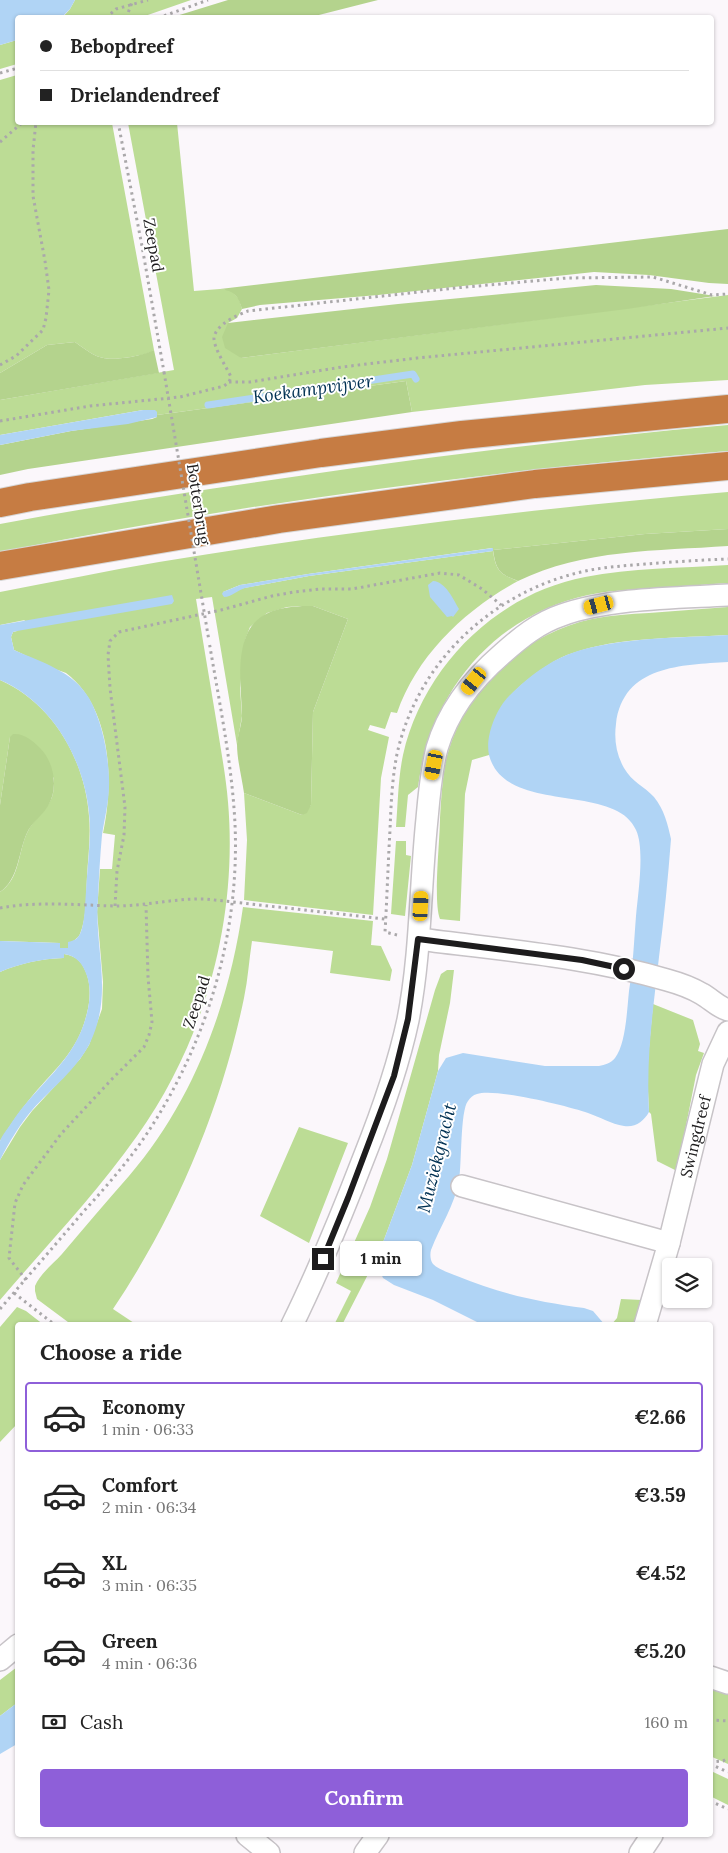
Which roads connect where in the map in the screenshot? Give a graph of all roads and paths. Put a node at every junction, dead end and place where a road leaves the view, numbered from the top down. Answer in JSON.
{"nodes":[{"id":1,"x":133,"y":0,"type":"edge"},
{"id":2,"x":148,"y":0,"type":"edge"},
{"id":3,"x":208,"y":0,"type":"edge"},
{"id":4,"x":109,"y":15,"type":"edge"},
{"id":5,"x":127,"y":15,"type":"edge"},
{"id":6,"x":166,"y":15,"type":"edge"},
{"id":7,"x":15,"y":69,"type":"edge"},
{"id":8,"x":0,"y":73,"type":"edge"},
{"id":9,"x":20,"y":125,"type":"edge"},
{"id":10,"x":36,"y":125,"type":"edge"},
{"id":11,"x":119,"y":125,"type":"edge"},
{"id":12,"x":0,"y":142,"type":"edge"},
{"id":13,"x":728,"y":294,"type":"edge"},
{"id":14,"x":728,"y":328,"type":"edge"},
{"id":15,"x":0,"y":365,"type":"edge"},
{"id":16,"x":164,"y":372,"type":"joint"},
{"id":17,"x":229,"y":382,"type":"junction"},
{"id":18,"x":728,"y":409,"type":"edge"},
{"id":19,"x":0,"y":421,"type":"edge"},
{"id":20,"x":728,"y":466,"type":"edge"},
{"id":21,"x":0,"y":503,"type":"edge"},
{"id":22,"x":0,"y":566,"type":"edge"},
{"id":23,"x":728,"y":594,"type":"edge"},
{"id":24,"x":501,"y":606,"type":"dead end"},
{"id":25,"x":209,"y":641,"type":"joint"},
{"id":26,"x":233,"y":902,"type":"junction"},
{"id":27,"x":146,"y":905,"type":"junction"},
{"id":28,"x":114,"y":906,"type":"junction"},
{"id":29,"x":0,"y":908,"type":"edge"},
{"id":30,"x":386,"y":919,"type":"dead end"},
{"id":31,"x":418,"y":939,"type":"junction"},
{"id":32,"x":728,"y":1010,"type":"edge"},
{"id":33,"x":728,"y":1032,"type":"edge"},
{"id":34,"x":462,"y":1186,"type":"dead end"},
{"id":35,"x":669,"y":1243,"type":"junction"},
{"id":36,"x":26,"y":1280,"type":"junction"},
{"id":37,"x":14,"y":1293,"type":"junction"},
{"id":38,"x":0,"y":1309,"type":"edge"},
{"id":39,"x":51,"y":1322,"type":"edge"},
{"id":40,"x":293,"y":1322,"type":"edge"},
{"id":41,"x":645,"y":1322,"type":"edge"},
{"id":42,"x":15,"y":1648,"type":"edge"},
{"id":43,"x":0,"y":1660,"type":"edge"},
{"id":44,"x":713,"y":1678,"type":"edge"},
{"id":45,"x":728,"y":1683,"type":"edge"},
{"id":46,"x":713,"y":1720,"type":"edge"},
{"id":47,"x":728,"y":1722,"type":"edge"},
{"id":48,"x":728,"y":1758,"type":"edge"},
{"id":49,"x":713,"y":1763,"type":"edge"},
{"id":50,"x":713,"y":1764,"type":"edge"},
{"id":51,"x":728,"y":1772,"type":"edge"},
{"id":52,"x":713,"y":1802,"type":"edge"},
{"id":53,"x":728,"y":1809,"type":"edge"},
{"id":54,"x":249,"y":1837,"type":"edge"},
{"id":55,"x":377,"y":1837,"type":"edge"},
{"id":56,"x":651,"y":1837,"type":"edge"},
{"id":57,"x":269,"y":1853,"type":"edge"},
{"id":58,"x":365,"y":1853,"type":"edge"},
{"id":59,"x":640,"y":1853,"type":"edge"}],
"edges":[{"from":1,"to":5,"type":"path","bridge":true},
{"from":2,"to":4,"type":"path"},
{"from":3,"to":6,"type":"path"},
{"from":7,"to":8,"type":"path"},
{"from":9,"to":12,"type":"path"},
{"from":10,"to":15,"type":"path"},
{"from":11,"to":16,"type":"path","name":"Zeepad"},
{"from":13,"to":17,"type":"path"},
{"from":14,"to":17,"type":"path"},
{"from":16,"to":25,"type":"path","name":"Botterbrug","bridge":true},
{"from":17,"to":19,"type":"path"},
{"from":18,"to":21,"type":"highway"},
{"from":20,"to":22,"type":"highway"},
{"from":23,"to":31,"type":"street"},
{"from":24,"to":28,"type":"path"},
{"from":25,"to":26,"type":"path","name":"Zeepad"},
{"from":26,"to":27,"type":"path"},
{"from":26,"to":30,"type":"path"},
{"from":26,"to":36,"type":"path","name":"Zeepad"},
{"from":27,"to":28,"type":"path"},
{"from":27,"to":36,"type":"path"},
{"from":28,"to":29,"type":"path"},
{"from":31,"to":32,"type":"street"},
{"from":31,"to":40,"type":"street"},
{"from":33,"to":35,"type":"street","name":"Swingdreef"},
{"from":34,"to":35,"type":"street"},
{"from":35,"to":41,"type":"street","name":"Swingdreef"},
{"from":36,"to":37,"type":"path","name":"Zeepad"},
{"from":37,"to":38,"type":"path","name":"Zeepad"},
{"from":37,"to":39,"type":"path"},
{"from":42,"to":43,"type":"street"},
{"from":44,"to":45,"type":"street"},
{"from":46,"to":47,"type":"path"},
{"from":48,"to":49,"type":"path"},
{"from":50,"to":51,"type":"path"},
{"from":52,"to":53,"type":"path"},
{"from":54,"to":57,"type":"street"},
{"from":55,"to":58,"type":"street"},
{"from":56,"to":59,"type":"street"}]}
